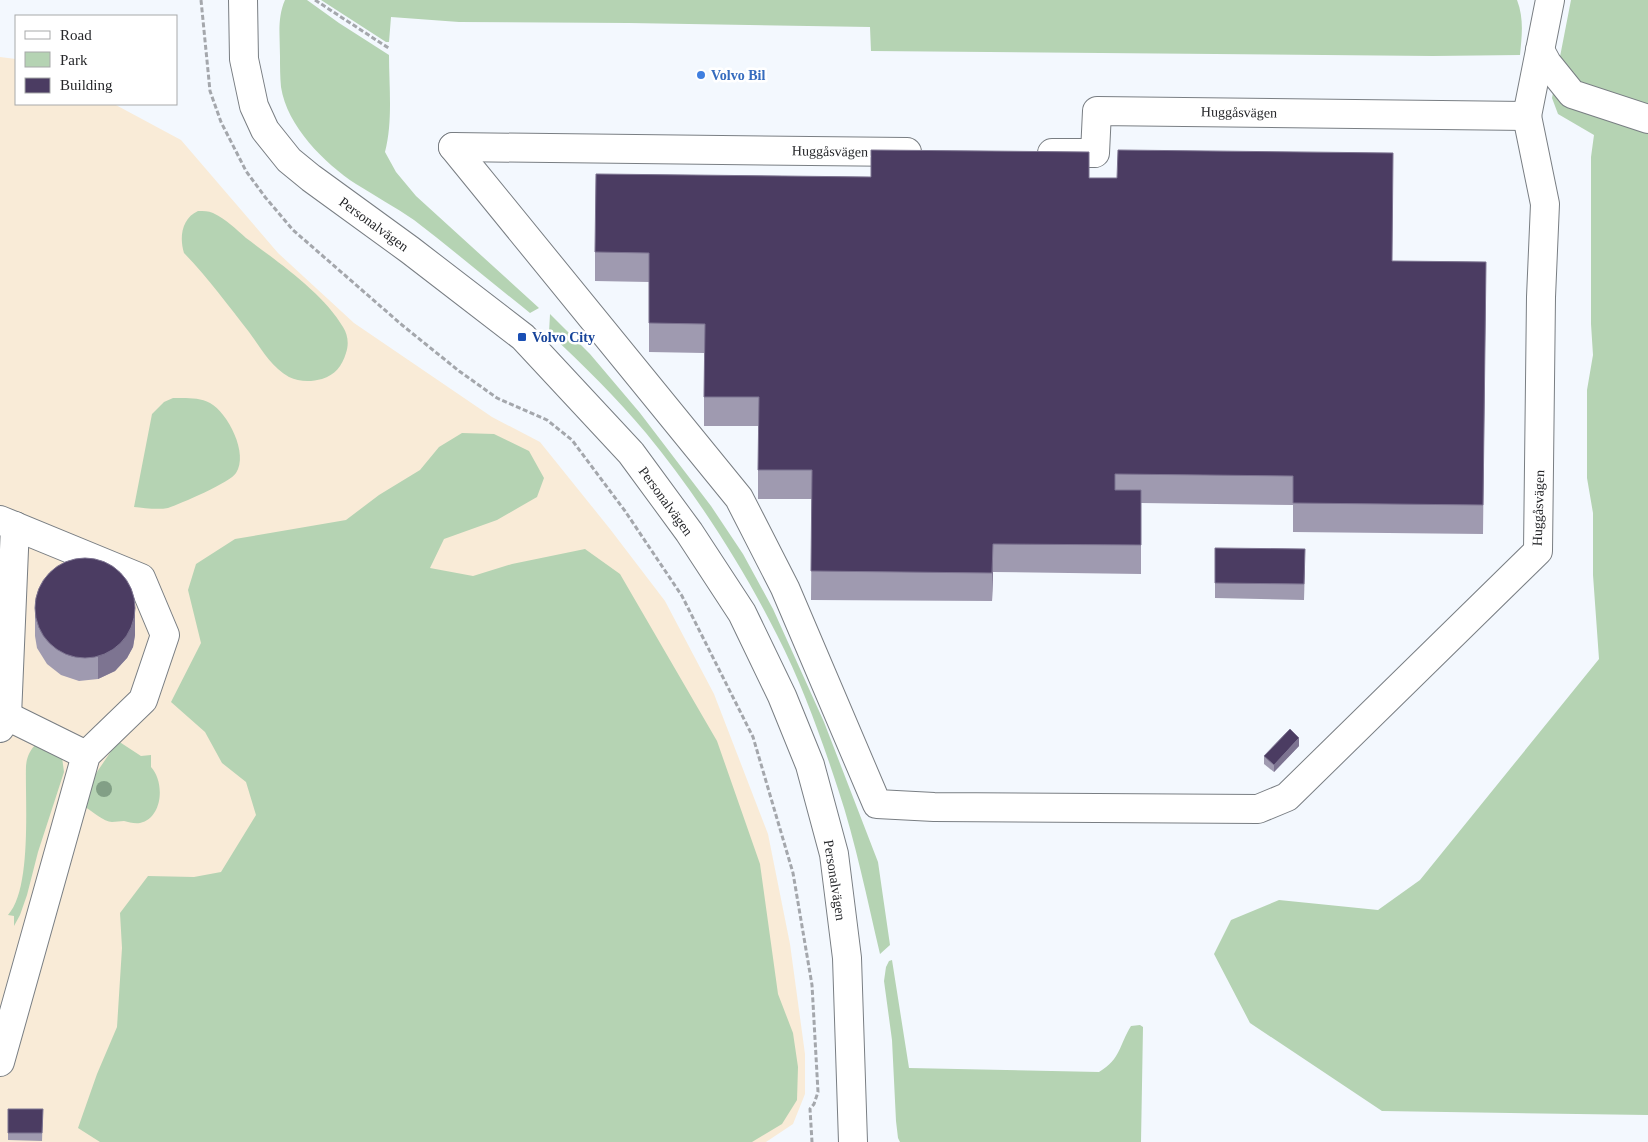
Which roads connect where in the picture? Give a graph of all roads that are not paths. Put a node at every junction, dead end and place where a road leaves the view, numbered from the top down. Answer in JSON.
{"nodes":[{"id":1,"x":243,"y":0,"type":"edge"},
{"id":2,"x":1550,"y":0,"type":"edge"},
{"id":3,"x":1540,"y":50,"type":"junction"},
{"id":4,"x":1527,"y":116,"type":"junction"},
{"id":5,"x":1648,"y":119,"type":"edge"},
{"id":6,"x":933,"y":152,"type":"edge"},
{"id":7,"x":1030,"y":153,"type":"edge"},
{"id":8,"x":8,"y":523,"type":"edge"},
{"id":9,"x":3,"y":722,"type":"edge"},
{"id":10,"x":86,"y":755,"type":"junction"},
{"id":11,"x":0,"y":1062,"type":"edge"},
{"id":12,"x":853,"y":1142,"type":"edge"}],
"edges":[{"from":1,"to":12,"type":"street","name":"Personalvägen"},
{"from":2,"to":3,"type":"street","name":"Huggåsvägen"},
{"from":3,"to":4,"type":"street","name":"Huggåsvägen"},
{"from":3,"to":5,"type":"street"},
{"from":4,"to":6,"type":"street","name":"Huggåsvägen"},
{"from":4,"to":7,"type":"street","name":"Huggåsvägen"},
{"from":8,"to":9,"type":"street"},
{"from":8,"to":10,"type":"street"},
{"from":9,"to":10,"type":"street"},
{"from":10,"to":11,"type":"street"}]}
